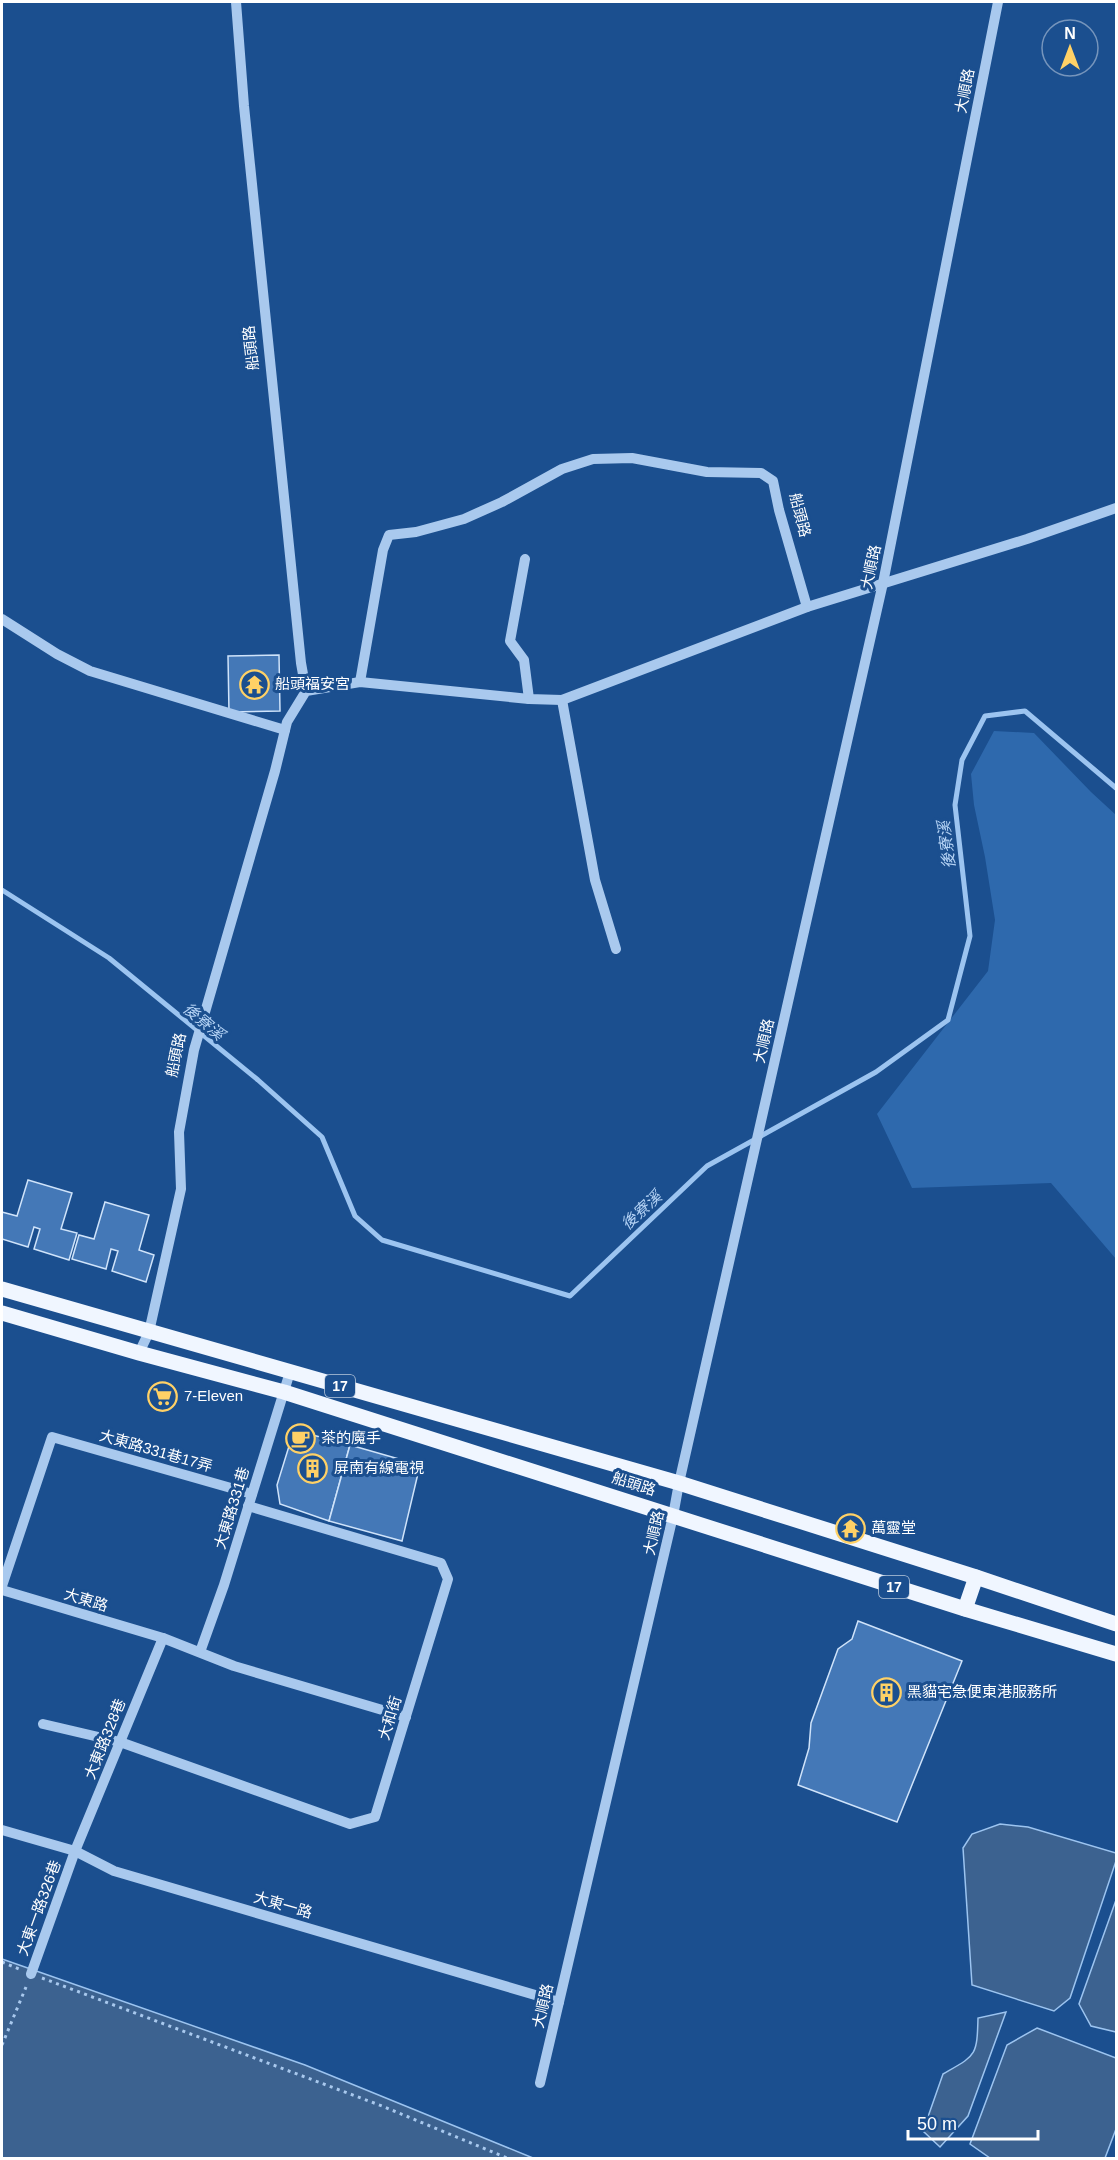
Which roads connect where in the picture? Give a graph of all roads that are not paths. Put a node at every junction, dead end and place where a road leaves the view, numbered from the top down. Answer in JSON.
{"nodes":[{"id":1,"x":237,"y":2,"type":"edge"},
{"id":2,"x":998,"y":2,"type":"edge"},
{"id":3,"x":1116,"y":508,"type":"edge"},
{"id":4,"x":525,"y":559,"type":"dead end"},
{"id":5,"x":883,"y":583,"type":"junction"},
{"id":6,"x":807,"y":607,"type":"junction"},
{"id":7,"x":2,"y":619,"type":"edge"},
{"id":8,"x":360,"y":682,"type":"junction"},
{"id":9,"x":306,"y":691,"type":"junction"},
{"id":10,"x":530,"y":699,"type":"junction"},
{"id":11,"x":562,"y":700,"type":"junction"},
{"id":12,"x":285,"y":730,"type":"junction"},
{"id":13,"x":616,"y":949,"type":"dead end"},
{"id":14,"x":2,"y":1288,"type":"edge"},
{"id":15,"x":2,"y":1313,"type":"edge"},
{"id":16,"x":149,"y":1332,"type":"junction"},
{"id":17,"x":139,"y":1353,"type":"junction"},
{"id":18,"x":290,"y":1372,"type":"junction"},
{"id":19,"x":284,"y":1392,"type":"junction"},
{"id":20,"x":679,"y":1483,"type":"junction"},
{"id":21,"x":252,"y":1494,"type":"junction"},
{"id":22,"x":248,"y":1506,"type":"junction"},
{"id":23,"x":673,"y":1516,"type":"junction"},
{"id":24,"x":976,"y":1577,"type":"junction"},
{"id":25,"x":2,"y":1588,"type":"edge"},
{"id":26,"x":965,"y":1609,"type":"junction"},
{"id":27,"x":1116,"y":1624,"type":"edge"},
{"id":28,"x":163,"y":1638,"type":"junction"},
{"id":29,"x":200,"y":1652,"type":"junction"},
{"id":30,"x":1116,"y":1654,"type":"edge"},
{"id":31,"x":406,"y":1717,"type":"junction"},
{"id":32,"x":43,"y":1724,"type":"dead end"},
{"id":33,"x":120,"y":1742,"type":"junction"},
{"id":34,"x":2,"y":1830,"type":"edge"},
{"id":35,"x":75,"y":1851,"type":"junction"},
{"id":36,"x":31,"y":1974,"type":"road end"},
{"id":37,"x":559,"y":2002,"type":"junction"},
{"id":38,"x":540,"y":2083,"type":"dead end"}],
"edges":[{"from":1,"to":9,"type":"street","name":"船頭路"},
{"from":2,"to":5,"type":"street","name":"大順路"},
{"from":3,"to":5,"type":"street"},
{"from":4,"to":10,"type":"street"},
{"from":5,"to":6,"type":"street"},
{"from":5,"to":20,"type":"street","name":"大順路"},
{"from":6,"to":8,"type":"street","name":"船頭路"},
{"from":6,"to":11,"type":"street"},
{"from":7,"to":12,"type":"street"},
{"from":8,"to":9,"type":"street"},
{"from":8,"to":10,"type":"street"},
{"from":9,"to":12,"type":"street","name":"船頭路"},
{"from":10,"to":11,"type":"street"},
{"from":11,"to":13,"type":"street"},
{"from":12,"to":16,"type":"street","name":"船頭路"},
{"from":14,"to":16,"type":"main road","name":"船頭路","number":"17"},
{"from":15,"to":17,"type":"main road","name":"船頭路","number":"17"},
{"from":16,"to":17,"type":"street","name":"船頭路"},
{"from":16,"to":18,"type":"main road","name":"船頭路","number":"17"},
{"from":17,"to":19,"type":"main road","name":"船頭路","number":"17"},
{"from":18,"to":19,"type":"street","name":"大東路331巷"},
{"from":18,"to":20,"type":"main road","name":"船頭路","number":"17"},
{"from":19,"to":21,"type":"street","name":"大東路331巷"},
{"from":19,"to":23,"type":"main road","name":"船頭路","number":"17"},
{"from":20,"to":23,"type":"street","name":"大順路"},
{"from":20,"to":24,"type":"main road","name":"船頭路","number":"17"},
{"from":21,"to":22,"type":"street","name":"大東路331巷"},
{"from":21,"to":25,"type":"street","name":"大東路331巷17弄"},
{"from":22,"to":29,"type":"street","name":"大東路331巷"},
{"from":22,"to":31,"type":"street","name":"大和街"},
{"from":23,"to":26,"type":"main road","name":"船頭路","number":"17"},
{"from":23,"to":37,"type":"street","name":"大順路"},
{"from":24,"to":26,"type":"main road"},
{"from":24,"to":27,"type":"main road","name":"船頭路","number":"17"},
{"from":25,"to":28,"type":"street","name":"大東路"},
{"from":26,"to":30,"type":"main road","name":"船頭路","number":"17"},
{"from":28,"to":29,"type":"street","name":"大東路"},
{"from":28,"to":33,"type":"street","name":"大東路328巷"},
{"from":29,"to":31,"type":"street","name":"大東路"},
{"from":31,"to":33,"type":"street","name":"大和街"},
{"from":32,"to":33,"type":"street"},
{"from":33,"to":35,"type":"street","name":"大東路328巷"},
{"from":34,"to":35,"type":"street","name":"大東一路"},
{"from":35,"to":36,"type":"street","name":"大東一路326巷"},
{"from":35,"to":37,"type":"street","name":"大東一路"},
{"from":37,"to":38,"type":"street","name":"大順路"}]}
